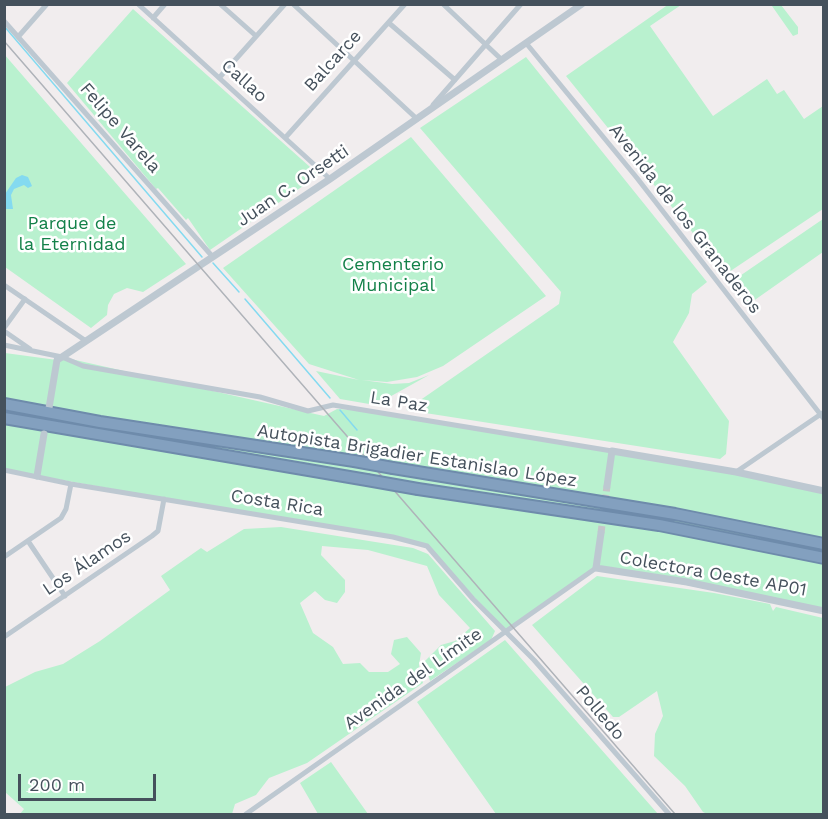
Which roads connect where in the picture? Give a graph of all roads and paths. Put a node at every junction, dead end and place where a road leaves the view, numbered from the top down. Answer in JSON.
{"nodes":[{"id":1,"x":47,"y":4,"type":"edge"},
{"id":2,"x":138,"y":4,"type":"edge"},
{"id":3,"x":165,"y":4,"type":"edge"},
{"id":4,"x":220,"y":4,"type":"edge"},
{"id":5,"x":285,"y":4,"type":"edge"},
{"id":6,"x":293,"y":4,"type":"edge"},
{"id":7,"x":405,"y":4,"type":"edge"},
{"id":8,"x":443,"y":4,"type":"edge"},
{"id":9,"x":582,"y":4,"type":"edge"},
{"id":10,"x":520,"y":5,"type":"edge"},
{"id":11,"x":153,"y":18,"type":"junction"},
{"id":12,"x":4,"y":21,"type":"edge"},
{"id":13,"x":389,"y":23,"type":"junction"},
{"id":14,"x":256,"y":36,"type":"junction"},
{"id":15,"x":18,"y":37,"type":"junction"},
{"id":16,"x":526,"y":43,"type":"junction"},
{"id":17,"x":486,"y":44,"type":"junction"},
{"id":18,"x":353,"y":60,"type":"junction"},
{"id":19,"x":502,"y":60,"type":"junction"},
{"id":20,"x":219,"y":78,"type":"junction"},
{"id":21,"x":455,"y":80,"type":"junction"},
{"id":22,"x":428,"y":111,"type":"junction"},
{"id":23,"x":417,"y":119,"type":"junction"},
{"id":24,"x":285,"y":138,"type":"junction"},
{"id":25,"x":330,"y":179,"type":"junction"},
{"id":26,"x":212,"y":256,"type":"junction"},
{"id":27,"x":4,"y":285,"type":"edge"},
{"id":28,"x":25,"y":299,"type":"junction"},
{"id":29,"x":4,"y":329,"type":"edge"},
{"id":30,"x":86,"y":341,"type":"junction"},
{"id":31,"x":4,"y":345,"type":"edge"},
{"id":32,"x":32,"y":351,"type":"junction"},
{"id":33,"x":62,"y":357,"type":"junction"},
{"id":34,"x":4,"y":404,"type":"edge"},
{"id":35,"x":49,"y":408,"type":"dead end"},
{"id":36,"x":822,"y":416,"type":"edge"},
{"id":37,"x":4,"y":418,"type":"edge"},
{"id":38,"x":44,"y":434,"type":"dead end"},
{"id":39,"x":612,"y":451,"type":"junction"},
{"id":40,"x":4,"y":470,"type":"edge"},
{"id":41,"x":736,"y":472,"type":"junction"},
{"id":42,"x":37,"y":476,"type":"junction"},
{"id":43,"x":71,"y":484,"type":"junction"},
{"id":44,"x":607,"y":486,"type":"tunnel mouth"},
{"id":45,"x":824,"y":492,"type":"edge"},
{"id":46,"x":164,"y":499,"type":"junction"},
{"id":47,"x":601,"y":532,"type":"tunnel mouth"},
{"id":48,"x":28,"y":541,"type":"junction"},
{"id":49,"x":824,"y":544,"type":"edge"},
{"id":50,"x":4,"y":557,"type":"edge"},
{"id":51,"x":824,"y":558,"type":"edge"},
{"id":52,"x":596,"y":568,"type":"junction"},
{"id":53,"x":65,"y":596,"type":"junction"},
{"id":54,"x":824,"y":611,"type":"edge"},
{"id":55,"x":507,"y":632,"type":"junction"},
{"id":56,"x":4,"y":637,"type":"edge"},
{"id":57,"x":246,"y":814,"type":"edge"},
{"id":58,"x":669,"y":814,"type":"edge"}],
"edges":[{"from":1,"to":15,"type":"street"},
{"from":2,"to":11,"type":"street","name":"Callao"},
{"from":3,"to":11,"type":"street"},
{"from":4,"to":14,"type":"street"},
{"from":5,"to":14,"type":"street"},
{"from":6,"to":18,"type":"street"},
{"from":7,"to":13,"type":"street","name":"Balcarce"},
{"from":8,"to":17,"type":"street"},
{"from":9,"to":16,"type":"street","name":"Juan C. Orsetti"},
{"from":10,"to":17,"type":"street"},
{"from":11,"to":20,"type":"street","name":"Callao"},
{"from":12,"to":15,"type":"street","name":"Felipe Varela"},
{"from":13,"to":18,"type":"street","name":"Balcarce"},
{"from":13,"to":21,"type":"street"},
{"from":14,"to":20,"type":"street"},
{"from":15,"to":26,"type":"street","name":"Felipe Varela"},
{"from":16,"to":19,"type":"street","name":"Juan C. Orsetti"},
{"from":16,"to":36,"type":"street","name":"Avenida de los Granaderos"},
{"from":17,"to":19,"type":"street"},
{"from":17,"to":21,"type":"street"},
{"from":18,"to":23,"type":"street"},
{"from":18,"to":24,"type":"street","name":"Balcarce"},
{"from":19,"to":22,"type":"street","name":"Juan C. Orsetti"},
{"from":20,"to":24,"type":"street","name":"Callao"},
{"from":21,"to":22,"type":"street"},
{"from":22,"to":23,"type":"street","name":"Juan C. Orsetti"},
{"from":23,"to":25,"type":"street","name":"Juan C. Orsetti"},
{"from":24,"to":25,"type":"street","name":"Callao"},
{"from":25,"to":26,"type":"street","name":"Juan C. Orsetti"},
{"from":26,"to":30,"type":"street","name":"Juan C. Orsetti"},
{"from":27,"to":28,"type":"street"},
{"from":28,"to":29,"type":"street"},
{"from":28,"to":30,"type":"street"},
{"from":29,"to":32,"type":"street"},
{"from":30,"to":33,"type":"street","name":"Juan C. Orsetti"},
{"from":31,"to":32,"type":"street"},
{"from":32,"to":33,"type":"street","name":"La Paz"},
{"from":33,"to":35,"type":"street"},
{"from":33,"to":39,"type":"street","name":"La Paz"},
{"from":34,"to":49,"type":"highway","name":"Autopista Brigadier Estanislao López","bridge":true},
{"from":36,"to":41,"type":"street"},
{"from":37,"to":51,"type":"highway","name":"Autopista Brigadier Estanislao López","bridge":true},
{"from":38,"to":42,"type":"street"},
{"from":39,"to":41,"type":"street","name":"La Paz"},
{"from":39,"to":44,"type":"street"},
{"from":40,"to":42,"type":"street","name":"Costa Rica"},
{"from":41,"to":45,"type":"street","name":"La Paz"},
{"from":42,"to":43,"type":"street","name":"Costa Rica"},
{"from":43,"to":46,"type":"street","name":"Costa Rica"},
{"from":43,"to":48,"type":"street"},
{"from":46,"to":53,"type":"street","name":"Los Álamos"},
{"from":46,"to":55,"type":"street","name":"Costa Rica"},
{"from":47,"to":52,"type":"street"},
{"from":48,"to":50,"type":"street"},
{"from":48,"to":53,"type":"street"},
{"from":52,"to":54,"type":"street","name":"Colectora Oeste AP01"},
{"from":52,"to":55,"type":"street","name":"Avenida del Límite"},
{"from":53,"to":56,"type":"street","name":"Los Álamos"},
{"from":55,"to":57,"type":"street","name":"Avenida del Límite"},
{"from":55,"to":58,"type":"street","name":"Polledo"}]}
